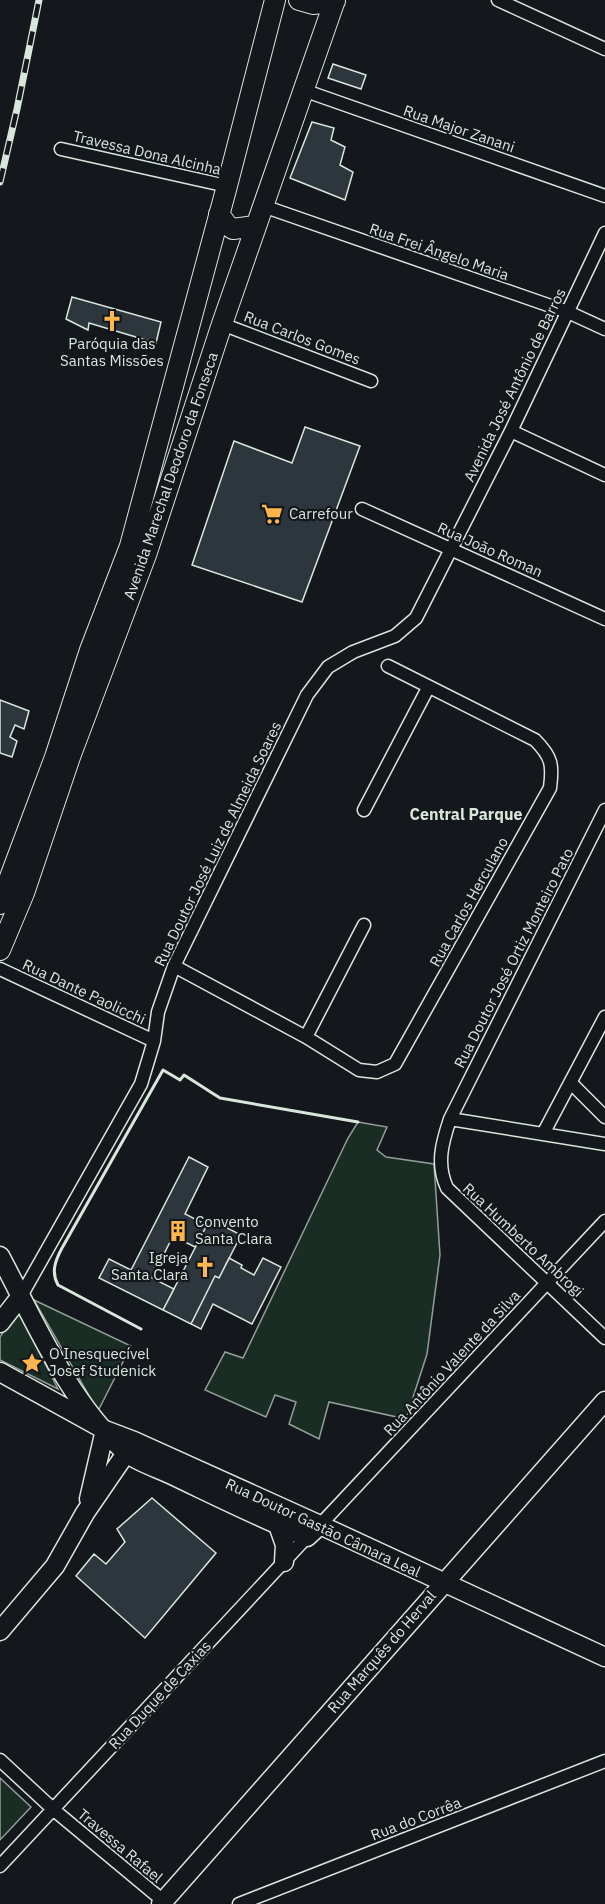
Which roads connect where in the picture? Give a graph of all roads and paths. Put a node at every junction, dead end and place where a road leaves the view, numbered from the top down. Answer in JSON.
{"nodes":[{"id":1,"x":275,"y":0,"type":"edge"},
{"id":2,"x":299,"y":0,"type":"edge"},
{"id":3,"x":335,"y":0,"type":"edge"},
{"id":4,"x":498,"y":0,"type":"edge"},
{"id":5,"x":605,"y":49,"type":"edge"},
{"id":6,"x":303,"y":90,"type":"junction"},
{"id":7,"x":61,"y":148,"type":"dead end"},
{"id":8,"x":227,"y":186,"type":"junction"},
{"id":9,"x":605,"y":196,"type":"edge"},
{"id":10,"x":263,"y":206,"type":"junction"},
{"id":11,"x":219,"y":214,"type":"junction"},
{"id":12,"x":255,"y":226,"type":"junction"},
{"id":13,"x":605,"y":233,"type":"edge"},
{"id":14,"x":568,"y":312,"type":"junction"},
{"id":15,"x":222,"y":324,"type":"junction"},
{"id":16,"x":605,"y":329,"type":"edge"},
{"id":17,"x":371,"y":381,"type":"dead end"},
{"id":18,"x":169,"y":401,"type":"junction"},
{"id":19,"x":189,"y":424,"type":"junction"},
{"id":20,"x":511,"y":431,"type":"junction"},
{"id":21,"x":605,"y":475,"type":"edge"},
{"id":22,"x":362,"y":509,"type":"dead end"},
{"id":23,"x":450,"y":549,"type":"junction"},
{"id":24,"x":605,"y":619,"type":"edge"},
{"id":25,"x":388,"y":666,"type":"dead end"},
{"id":26,"x":428,"y":688,"type":"junction"},
{"id":27,"x":364,"y":810,"type":"dead end"},
{"id":28,"x":605,"y":810,"type":"edge"},
{"id":29,"x":0,"y":904,"type":"edge"},
{"id":30,"x":364,"y":925,"type":"dead end"},
{"id":31,"x":0,"y":950,"type":"edge"},
{"id":32,"x":174,"y":966,"type":"junction"},
{"id":33,"x":0,"y":969,"type":"edge"},
{"id":34,"x":605,"y":1017,"type":"edge"},
{"id":35,"x":306,"y":1037,"type":"junction"},
{"id":36,"x":154,"y":1041,"type":"junction"},
{"id":37,"x":571,"y":1083,"type":"junction"},
{"id":38,"x":605,"y":1117,"type":"edge"},
{"id":39,"x":450,"y":1119,"type":"junction"},
{"id":40,"x":543,"y":1134,"type":"junction"},
{"id":41,"x":605,"y":1144,"type":"edge"},
{"id":42,"x":605,"y":1221,"type":"edge"},
{"id":43,"x":0,"y":1256,"type":"edge"},
{"id":44,"x":547,"y":1283,"type":"junction"},
{"id":45,"x":21,"y":1296,"type":"junction"},
{"id":46,"x":0,"y":1323,"type":"edge"},
{"id":47,"x":605,"y":1338,"type":"edge"},
{"id":48,"x":0,"y":1372,"type":"edge"},
{"id":49,"x":605,"y":1401,"type":"edge"},
{"id":50,"x":105,"y":1431,"type":"junction"},
{"id":51,"x":130,"y":1447,"type":"junction"},
{"id":52,"x":85,"y":1513,"type":"junction"},
{"id":53,"x":278,"y":1525,"type":"junction"},
{"id":54,"x":313,"y":1531,"type":"junction"},
{"id":55,"x":284,"y":1562,"type":"junction"},
{"id":56,"x":442,"y":1583,"type":"junction"},
{"id":57,"x":0,"y":1631,"type":"edge"},
{"id":58,"x":605,"y":1657,"type":"edge"},
{"id":59,"x":0,"y":1760,"type":"edge"},
{"id":60,"x":605,"y":1761,"type":"edge"},
{"id":61,"x":54,"y":1810,"type":"junction"},
{"id":62,"x":0,"y":1866,"type":"edge"},
{"id":63,"x":164,"y":1903,"type":"edge"},
{"id":64,"x":239,"y":1904,"type":"edge"}],
"edges":[{"from":1,"to":8,"type":"main road","name":"Avenida Marechal Deodoro da Fonseca"},
{"from":2,"to":3,"type":"main road"},
{"from":3,"to":6,"type":"main road","name":"Avenida Marechal Deodoro da Fonseca"},
{"from":4,"to":5,"type":"street"},
{"from":6,"to":9,"type":"street","name":"Rua Major Zanani"},
{"from":6,"to":10,"type":"main road","name":"Avenida Marechal Deodoro da Fonseca"},
{"from":7,"to":8,"type":"street","name":"Travessa Dona Alcinha"},
{"from":8,"to":11,"type":"main road","name":"Avenida Marechal Deodoro da Fonseca"},
{"from":10,"to":12,"type":"main road","name":"Avenida Marechal Deodoro da Fonseca"},
{"from":10,"to":14,"type":"street","name":"Rua Frei Ângelo Maria"},
{"from":11,"to":12,"type":"main road"},
{"from":11,"to":18,"type":"main road","name":"Avenida Marechal Deodoro da Fonseca"},
{"from":12,"to":15,"type":"main road","name":"Avenida Marechal Deodoro da Fonseca"},
{"from":13,"to":14,"type":"street","name":"Avenida José Antônio de Barros"},
{"from":14,"to":16,"type":"street","name":"Rua Frei Ângelo Maria"},
{"from":14,"to":20,"type":"street","name":"Avenida José Antônio de Barros"},
{"from":15,"to":17,"type":"street","name":"Rua Carlos Gomes"},
{"from":15,"to":19,"type":"main road","name":"Avenida Marechal Deodoro da Fonseca"},
{"from":18,"to":19,"type":"main road"},
{"from":18,"to":29,"type":"main road","name":"Avenida Marechal Deodoro da Fonseca"},
{"from":19,"to":31,"type":"main road","name":"Avenida Marechal Deodoro da Fonseca"},
{"from":20,"to":21,"type":"street"},
{"from":20,"to":23,"type":"street","name":"Avenida José Antônio de Barros"},
{"from":22,"to":23,"type":"street","name":"Rua João Roman"},
{"from":23,"to":24,"type":"street","name":"Rua João Roman"},
{"from":23,"to":32,"type":"street","name":"Rua Doutor José Luiz de Almeida Soares"},
{"from":25,"to":26,"type":"street","name":"Rua Carlos Herculano"},
{"from":26,"to":27,"type":"street"},
{"from":26,"to":35,"type":"street","name":"Rua Carlos Herculano"},
{"from":28,"to":39,"type":"street","name":"Rua Doutor José Ortiz Monteiro Pato"},
{"from":30,"to":35,"type":"street"},
{"from":32,"to":35,"type":"street"},
{"from":32,"to":36,"type":"street","name":"Rua Doutor José Luiz de Almeida Soares"},
{"from":33,"to":36,"type":"street","name":"Rua Dante Paolicchi"},
{"from":34,"to":37,"type":"street"},
{"from":36,"to":45,"type":"street","name":"Rua Doutor José Luiz de Almeida Soares"},
{"from":37,"to":38,"type":"street"},
{"from":37,"to":40,"type":"street"},
{"from":39,"to":40,"type":"street"},
{"from":39,"to":44,"type":"street","name":"Rua Humberto Ambrogi"},
{"from":40,"to":41,"type":"street"},
{"from":42,"to":44,"type":"street","name":"Rua Antônio Valente da Silva"},
{"from":43,"to":45,"type":"main road"},
{"from":44,"to":47,"type":"street","name":"Rua Humberto Ambrogi"},
{"from":44,"to":54,"type":"street","name":"Rua Antônio Valente da Silva"},
{"from":45,"to":46,"type":"main road"},
{"from":45,"to":50,"type":"main road"},
{"from":48,"to":50,"type":"main road"},
{"from":49,"to":56,"type":"main road","name":"Rua Marquês do Herval"},
{"from":50,"to":51,"type":"main road"},
{"from":50,"to":52,"type":"main road"},
{"from":51,"to":52,"type":"main road"},
{"from":51,"to":53,"type":"main road"},
{"from":51,"to":54,"type":"main road","name":"Rua Doutor Gastão Câmara Leal"},
{"from":52,"to":57,"type":"main road"},
{"from":53,"to":54,"type":"main road"},
{"from":53,"to":55,"type":"main road"},
{"from":54,"to":55,"type":"street","name":"Rua Duque de Caxias"},
{"from":54,"to":56,"type":"main road","name":"Rua Doutor Gastão Câmara Leal"},
{"from":55,"to":61,"type":"street","name":"Rua Duque de Caxias"},
{"from":56,"to":58,"type":"main road","name":"Rua Doutor Gastão Câmara Leal"},
{"from":56,"to":63,"type":"main road","name":"Rua Marquês do Herval"},
{"from":59,"to":61,"type":"street","name":"Travessa Rafael"},
{"from":60,"to":64,"type":"street","name":"Rua do Corrêa"},
{"from":61,"to":62,"type":"street","name":"Rua Duque de Caxias"},
{"from":61,"to":63,"type":"street","name":"Travessa Rafael"}]}
